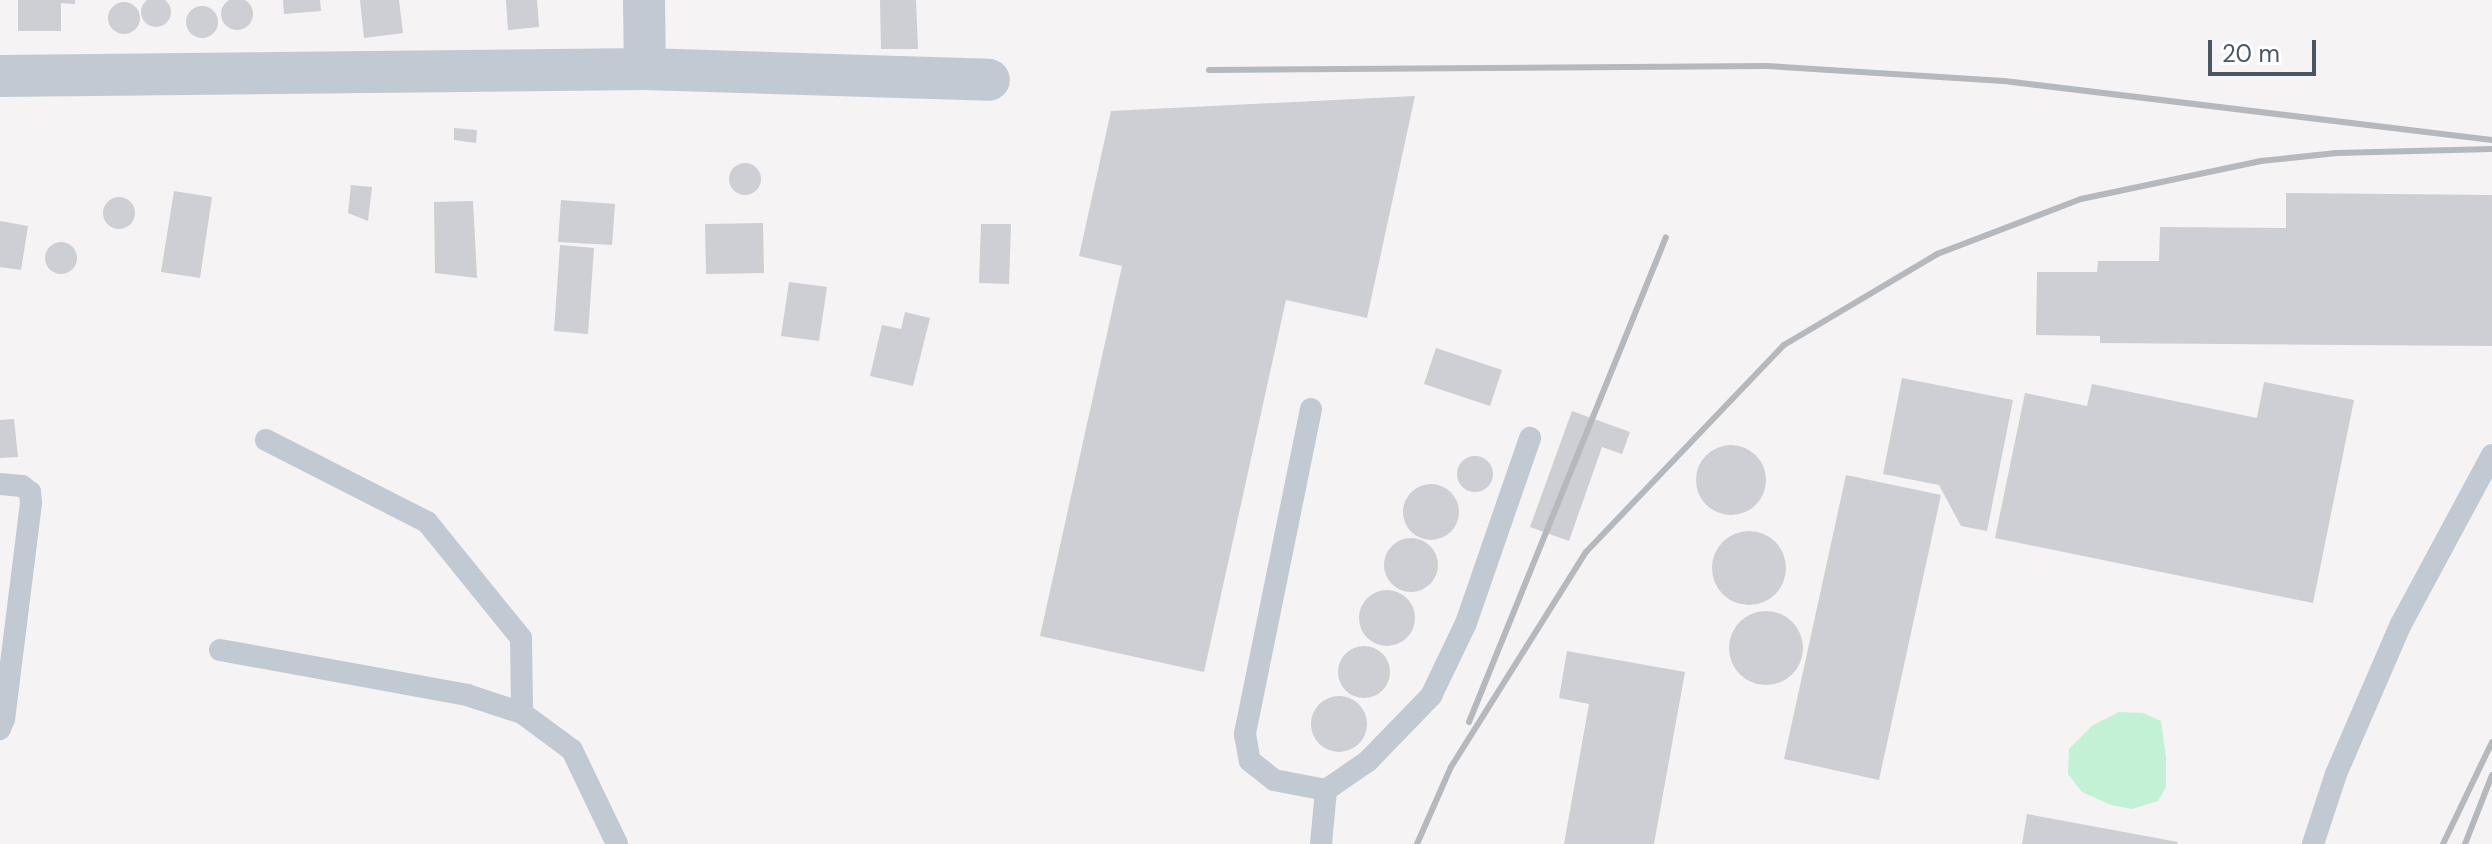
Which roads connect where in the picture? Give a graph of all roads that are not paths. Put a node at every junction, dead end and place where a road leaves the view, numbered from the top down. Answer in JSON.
{"nodes":[{"id":1,"x":645,"y":34,"type":"edge"},
{"id":2,"x":0,"y":76,"type":"edge"},
{"id":3,"x":989,"y":80,"type":"dead end"},
{"id":4,"x":1311,"y":409,"type":"dead end"},
{"id":5,"x":1530,"y":438,"type":"dead end"},
{"id":6,"x":266,"y":440,"type":"dead end"},
{"id":7,"x":2492,"y":455,"type":"edge"},
{"id":8,"x":0,"y":484,"type":"edge"},
{"id":9,"x":220,"y":650,"type":"dead end"},
{"id":10,"x":522,"y":713,"type":"junction"},
{"id":11,"x":0,"y":729,"type":"edge"},
{"id":12,"x":1326,"y":790,"type":"junction"},
{"id":13,"x":617,"y":844,"type":"edge"},
{"id":14,"x":1321,"y":844,"type":"edge"},
{"id":15,"x":2313,"y":844,"type":"edge"}],
"edges":[{"from":1,"to":2,"type":"street"},
{"from":1,"to":3,"type":"street"},
{"from":4,"to":12,"type":"lane"},
{"from":5,"to":12,"type":"lane"},
{"from":6,"to":10,"type":"lane"},
{"from":7,"to":15,"type":"lane"},
{"from":8,"to":11,"type":"lane"},
{"from":9,"to":10,"type":"lane"},
{"from":10,"to":13,"type":"lane"},
{"from":12,"to":14,"type":"lane"}]}
